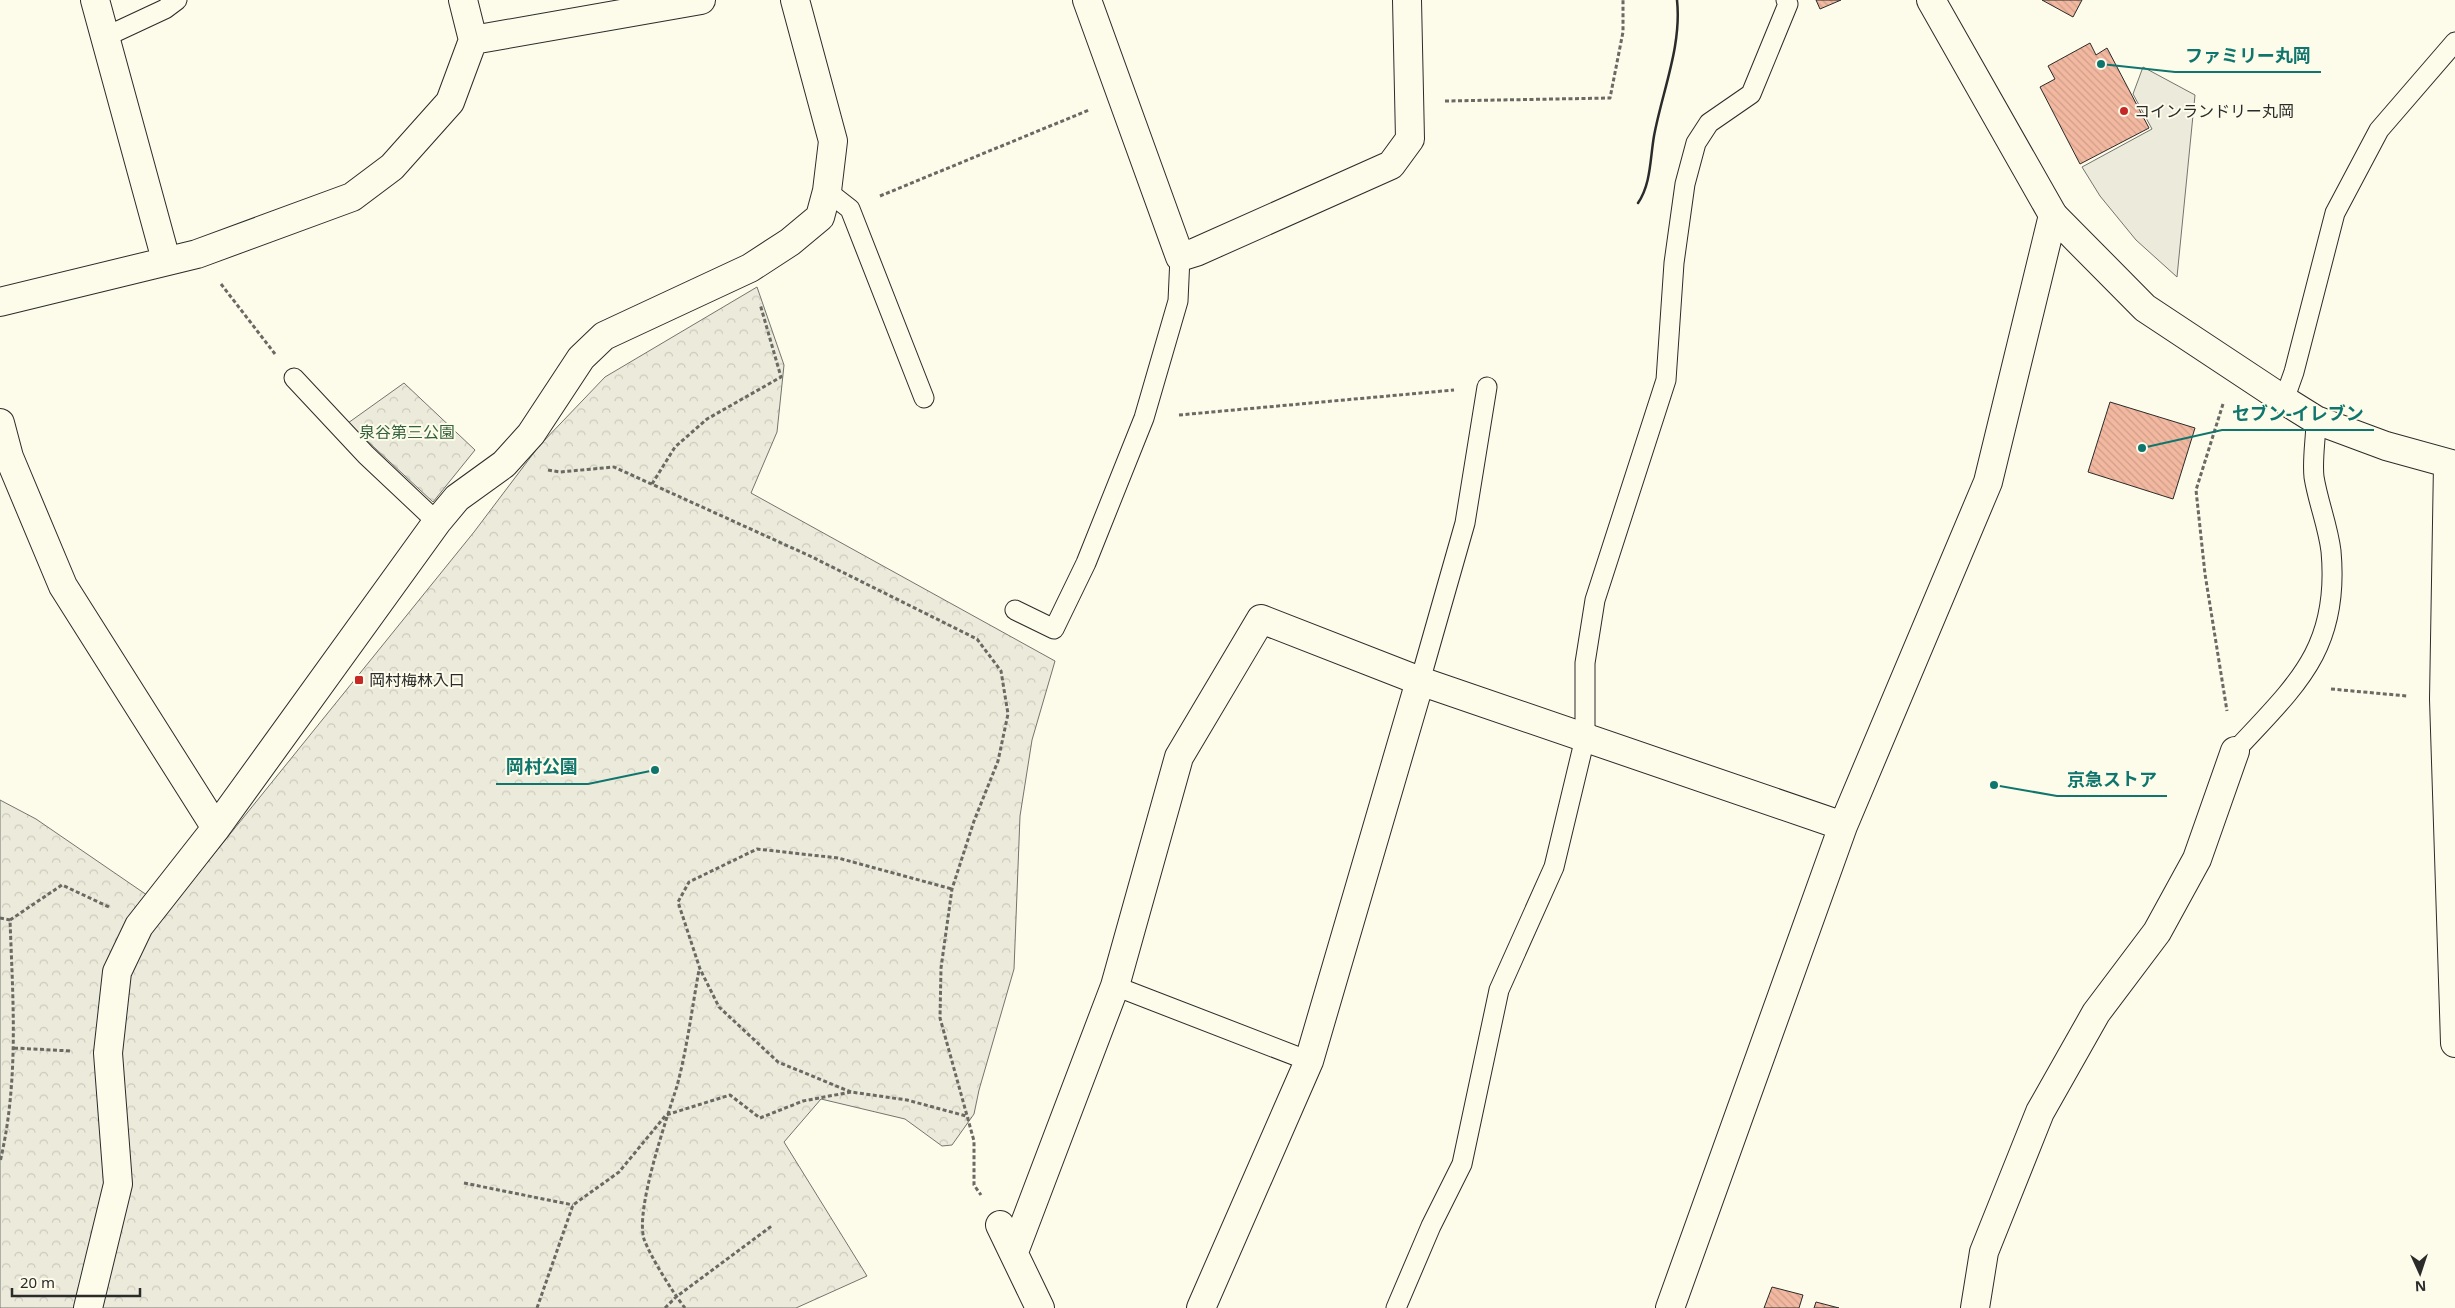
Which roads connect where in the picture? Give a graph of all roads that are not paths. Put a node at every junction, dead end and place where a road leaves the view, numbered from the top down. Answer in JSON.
{"nodes":[{"id":1,"x":96,"y":0,"type":"edge"},
{"id":2,"x":177,"y":0,"type":"edge"},
{"id":3,"x":464,"y":0,"type":"edge"},
{"id":4,"x":701,"y":0,"type":"edge"},
{"id":5,"x":794,"y":0,"type":"edge"},
{"id":6,"x":1087,"y":0,"type":"edge"},
{"id":7,"x":1407,"y":0,"type":"edge"},
{"id":8,"x":1786,"y":0,"type":"edge"},
{"id":9,"x":1931,"y":0,"type":"edge"},
{"id":10,"x":105,"y":37,"type":"junction"},
{"id":11,"x":473,"y":40,"type":"junction"},
{"id":12,"x":2455,"y":42,"type":"edge"},
{"id":13,"x":827,"y":191,"type":"junction"},
{"id":14,"x":2053,"y":215,"type":"junction"},
{"id":15,"x":1180,"y":257,"type":"junction"},
{"id":16,"x":166,"y":260,"type":"junction"},
{"id":17,"x":0,"y":302,"type":"edge"},
{"id":18,"x":294,"y":378,"type":"road end"},
{"id":19,"x":1487,"y":388,"type":"road end"},
{"id":20,"x":924,"y":398,"type":"dead end"},
{"id":21,"x":2284,"y":400,"type":"junction"},
{"id":22,"x":2316,"y":420,"type":"junction"},
{"id":23,"x":0,"y":423,"type":"edge"},
{"id":24,"x":2451,"y":464,"type":"edge"},
{"id":25,"x":437,"y":522,"type":"junction"},
{"id":26,"x":1015,"y":610,"type":"dead end"},
{"id":27,"x":1420,"y":681,"type":"junction"},
{"id":28,"x":2450,"y":700,"type":"edge"},
{"id":29,"x":1586,"y":738,"type":"junction"},
{"id":30,"x":2235,"y":751,"type":"joint"},
{"id":31,"x":1844,"y":826,"type":"junction"},
{"id":32,"x":216,"y":828,"type":"junction"},
{"id":33,"x":1115,"y":986,"type":"junction"},
{"id":34,"x":2455,"y":1043,"type":"edge"},
{"id":35,"x":1309,"y":1061,"type":"junction"},
{"id":36,"x":1000,"y":1224,"type":"road end"},
{"id":37,"x":1014,"y":1252,"type":"junction"},
{"id":38,"x":88,"y":1308,"type":"edge"},
{"id":39,"x":1040,"y":1308,"type":"edge"},
{"id":40,"x":1201,"y":1308,"type":"edge"},
{"id":41,"x":1396,"y":1308,"type":"edge"},
{"id":42,"x":1670,"y":1308,"type":"edge"},
{"id":43,"x":1975,"y":1308,"type":"edge"}],
"edges":[{"from":1,"to":10,"type":"street"},
{"from":2,"to":10,"type":"lane"},
{"from":3,"to":11,"type":"street"},
{"from":4,"to":11,"type":"street"},
{"from":5,"to":13,"type":"street"},
{"from":6,"to":15,"type":"street"},
{"from":7,"to":15,"type":"street"},
{"from":8,"to":29,"type":"lane"},
{"from":9,"to":14,"type":"street"},
{"from":10,"to":16,"type":"street"},
{"from":11,"to":16,"type":"street"},
{"from":12,"to":21,"type":"lane"},
{"from":13,"to":20,"type":"lane"},
{"from":13,"to":25,"type":"street"},
{"from":14,"to":21,"type":"street"},
{"from":14,"to":31,"type":"street"},
{"from":15,"to":26,"type":"lane"},
{"from":16,"to":17,"type":"street"},
{"from":18,"to":25,"type":"lane"},
{"from":19,"to":27,"type":"lane"},
{"from":21,"to":22,"type":"street"},
{"from":22,"to":24,"type":"street"},
{"from":22,"to":30,"type":"lane"},
{"from":23,"to":32,"type":"street"},
{"from":24,"to":28,"type":"street"},
{"from":25,"to":32,"type":"street"},
{"from":27,"to":29,"type":"street"},
{"from":27,"to":33,"type":"street"},
{"from":27,"to":35,"type":"street"},
{"from":28,"to":34,"type":"street"},
{"from":29,"to":31,"type":"street"},
{"from":29,"to":41,"type":"lane"},
{"from":30,"to":43,"type":"street"},
{"from":31,"to":42,"type":"street"},
{"from":32,"to":38,"type":"street"},
{"from":33,"to":35,"type":"lane"},
{"from":33,"to":37,"type":"street"},
{"from":35,"to":40,"type":"street"},
{"from":36,"to":37,"type":"street"},
{"from":37,"to":39,"type":"street"}]}
